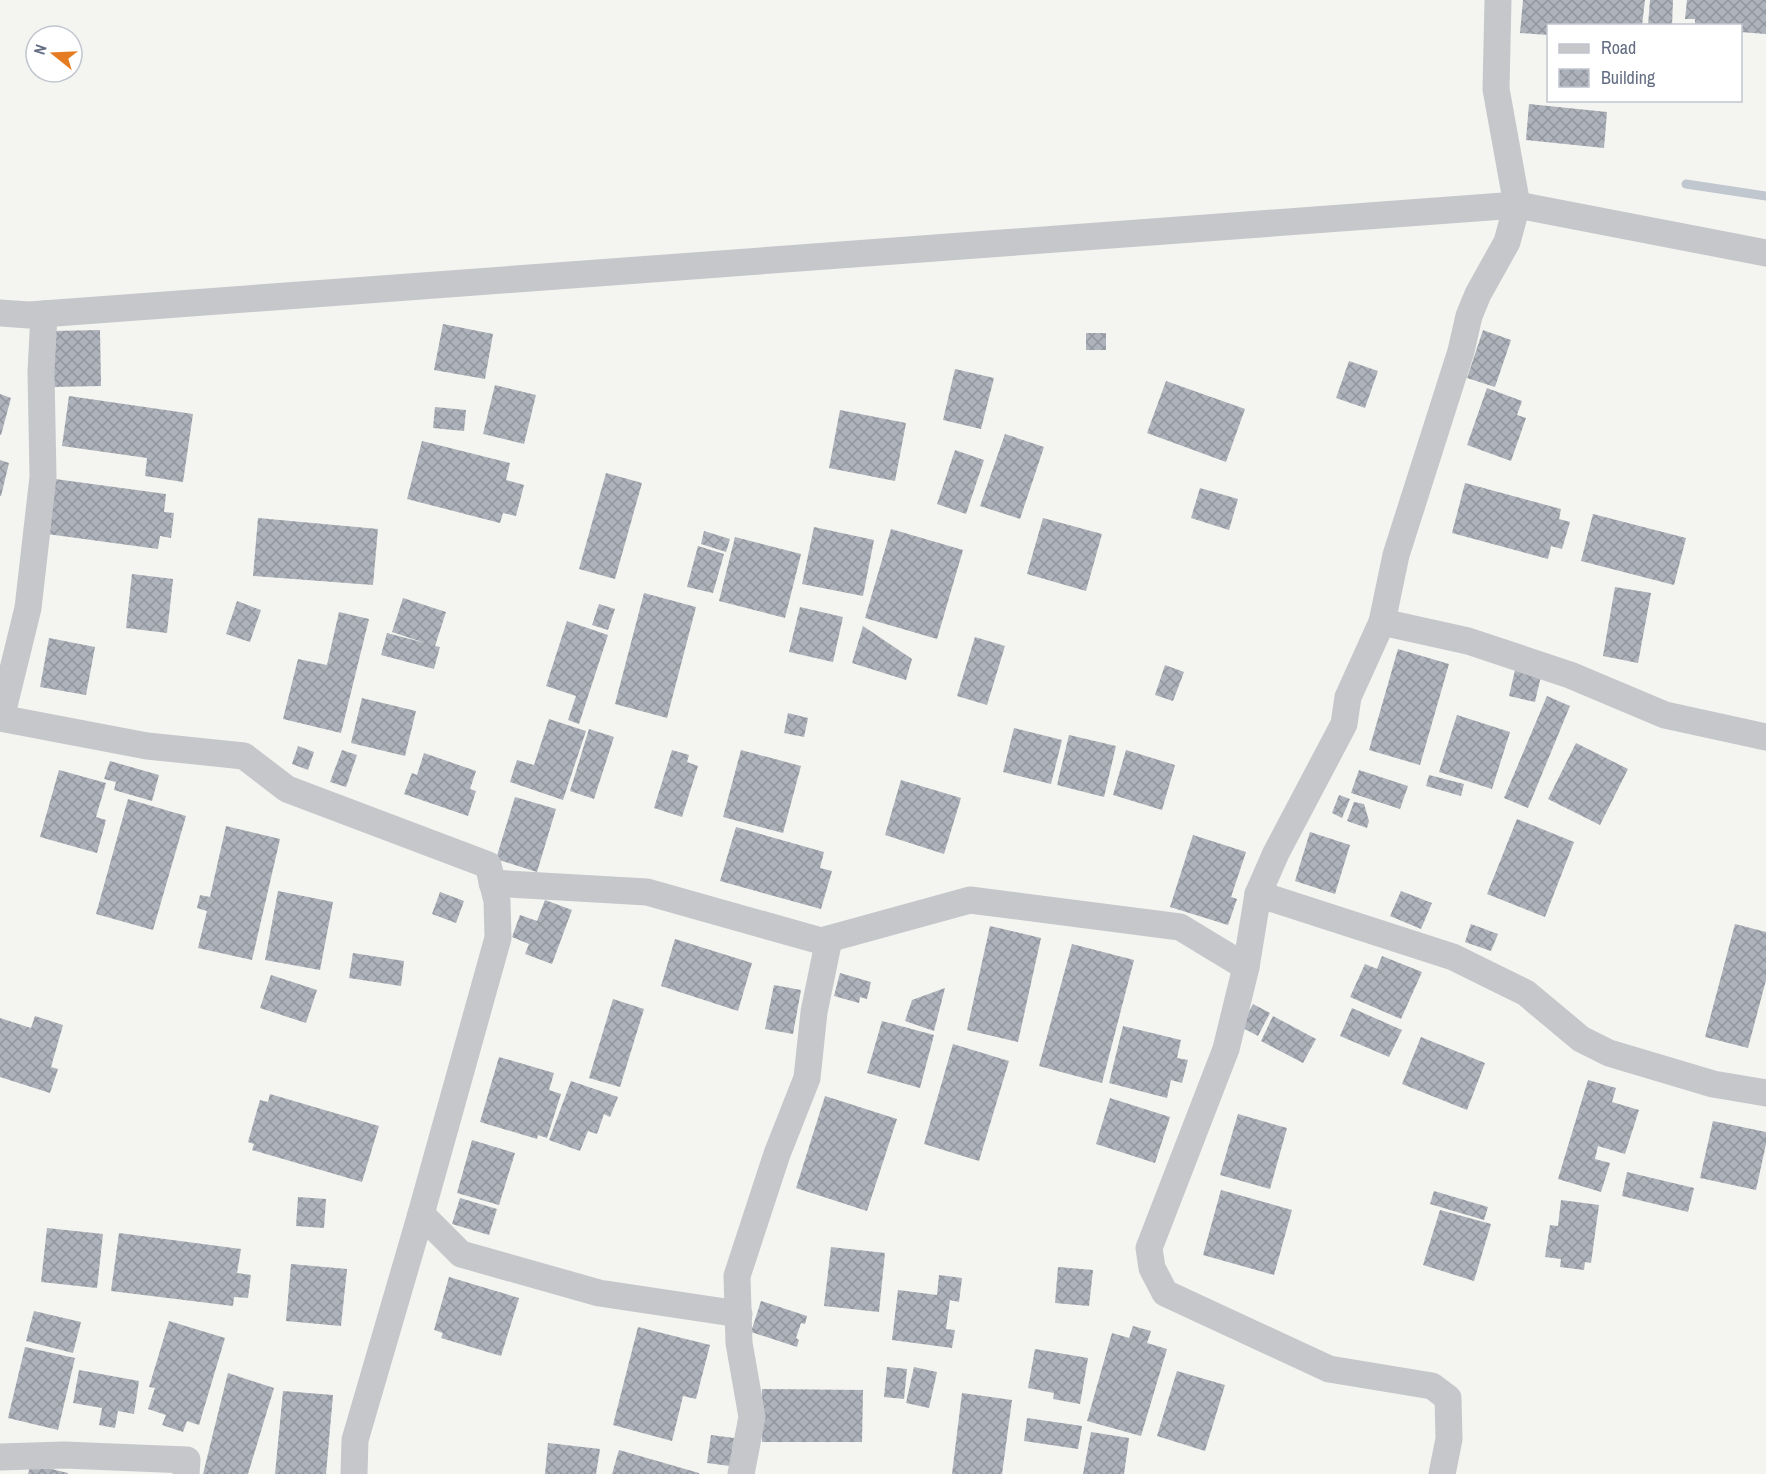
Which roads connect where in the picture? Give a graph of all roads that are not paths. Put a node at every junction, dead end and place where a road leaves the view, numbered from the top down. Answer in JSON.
{"nodes":[{"id":1,"x":1498,"y":0,"type":"edge"},
{"id":2,"x":1517,"y":205,"type":"junction"},
{"id":3,"x":1766,"y":253,"type":"edge"},
{"id":4,"x":0,"y":313,"type":"edge"},
{"id":5,"x":44,"y":314,"type":"junction"},
{"id":6,"x":1382,"y":622,"type":"junction"},
{"id":7,"x":0,"y":718,"type":"edge"},
{"id":8,"x":1766,"y":737,"type":"edge"},
{"id":9,"x":492,"y":883,"type":"junction"},
{"id":10,"x":1258,"y":894,"type":"junction"},
{"id":11,"x":830,"y":939,"type":"junction"},
{"id":12,"x":1245,"y":967,"type":"junction"},
{"id":13,"x":1766,"y":1093,"type":"edge"},
{"id":14,"x":421,"y":1214,"type":"junction"},
{"id":15,"x":739,"y":1314,"type":"junction"},
{"id":16,"x":0,"y":1457,"type":"edge"},
{"id":17,"x":186,"y":1474,"type":"edge"},
{"id":18,"x":354,"y":1474,"type":"edge"},
{"id":19,"x":741,"y":1474,"type":"edge"},
{"id":20,"x":1442,"y":1474,"type":"edge"}],
"edges":[{"from":1,"to":2,"type":"street"},
{"from":2,"to":3,"type":"street"},
{"from":2,"to":5,"type":"street"},
{"from":2,"to":6,"type":"street"},
{"from":4,"to":5,"type":"street"},
{"from":5,"to":7,"type":"street"},
{"from":6,"to":8,"type":"street"},
{"from":6,"to":10,"type":"street"},
{"from":7,"to":9,"type":"street"},
{"from":9,"to":11,"type":"street"},
{"from":9,"to":14,"type":"street"},
{"from":10,"to":12,"type":"street"},
{"from":10,"to":13,"type":"street"},
{"from":11,"to":12,"type":"street"},
{"from":11,"to":15,"type":"street"},
{"from":12,"to":20,"type":"street"},
{"from":14,"to":15,"type":"street"},
{"from":14,"to":18,"type":"street"},
{"from":15,"to":19,"type":"street"},
{"from":16,"to":17,"type":"street"}]}
